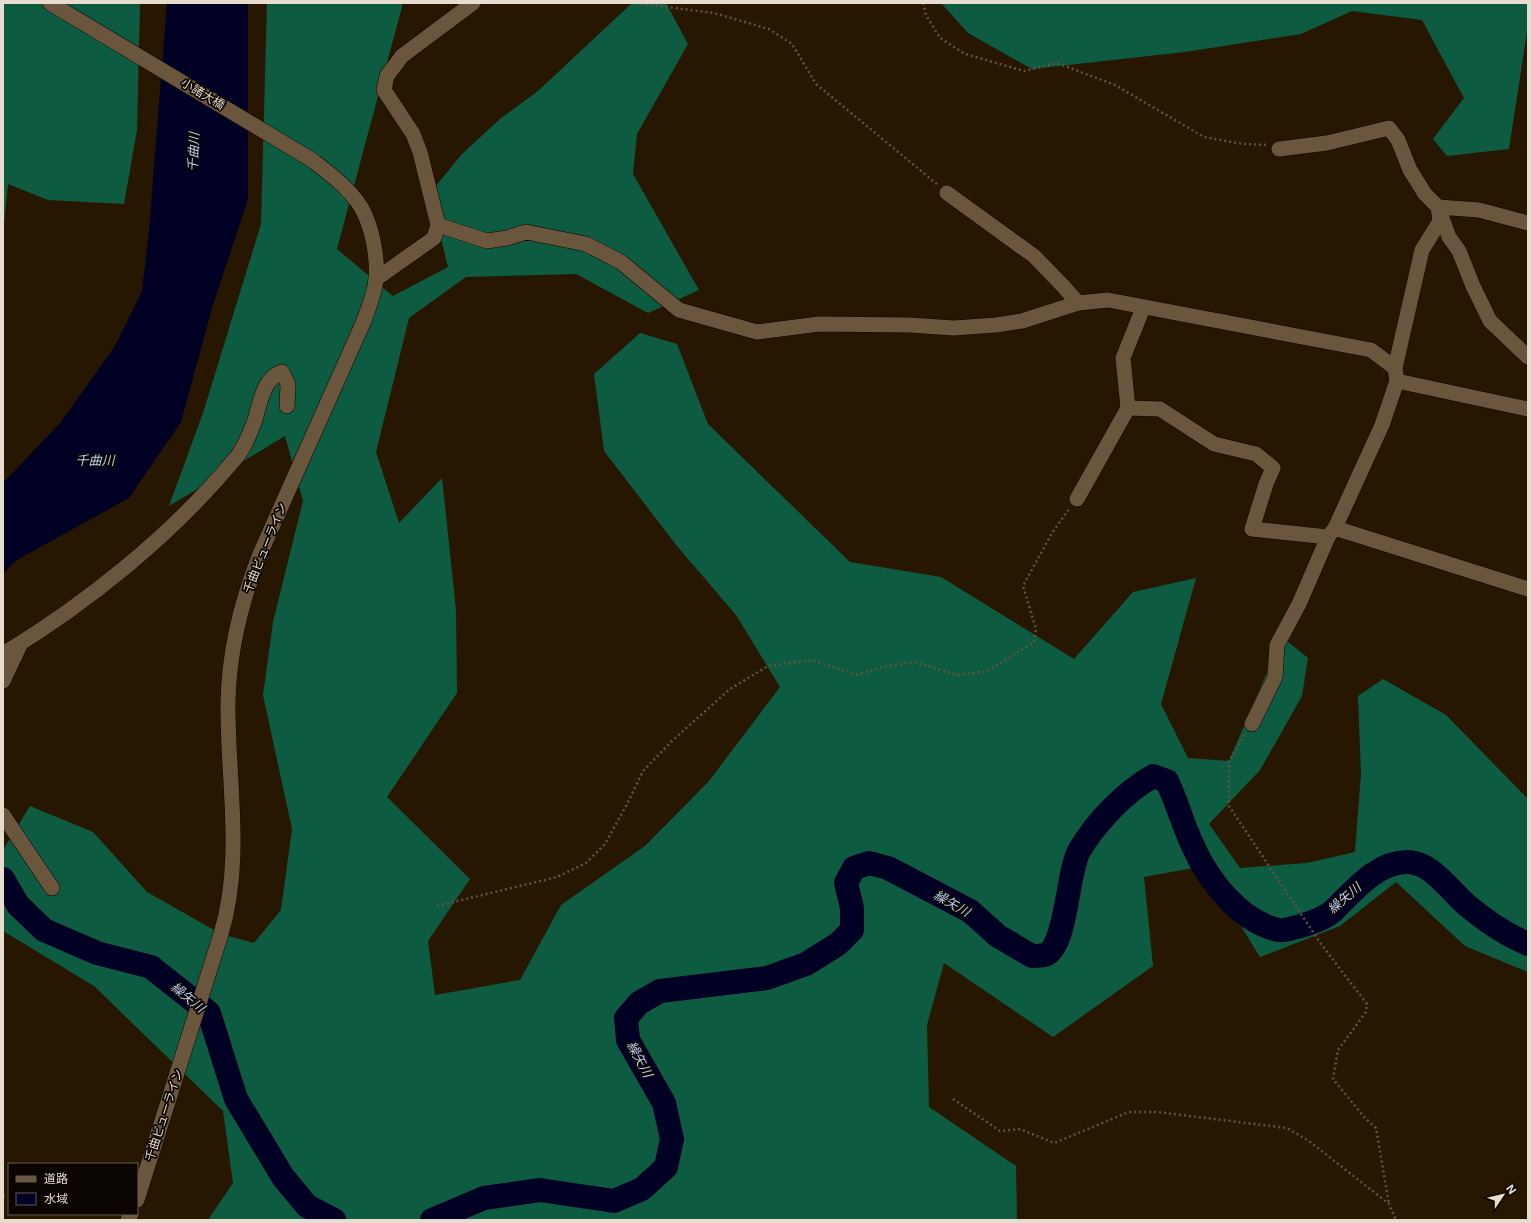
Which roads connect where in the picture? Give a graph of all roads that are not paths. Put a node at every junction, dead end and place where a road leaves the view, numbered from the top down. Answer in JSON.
{"nodes":[{"id":1,"x":50,"y":3,"type":"edge"},
{"id":2,"x":473,"y":3,"type":"edge"},
{"id":3,"x":1278,"y":149,"type":"road end"},
{"id":4,"x":351,"y":193,"type":"joint"},
{"id":5,"x":947,"y":193,"type":"road end"},
{"id":6,"x":1438,"y":207,"type":"junction"},
{"id":7,"x":1528,"y":223,"type":"edge"},
{"id":8,"x":438,"y":225,"type":"junction"},
{"id":9,"x":376,"y":279,"type":"junction"},
{"id":10,"x":1078,"y":303,"type":"junction"},
{"id":11,"x":1143,"y":308,"type":"junction"},
{"id":12,"x":1528,"y":357,"type":"edge"},
{"id":13,"x":1396,"y":374,"type":"junction"},
{"id":14,"x":287,"y":406,"type":"dead end"},
{"id":15,"x":1128,"y":408,"type":"junction"},
{"id":16,"x":1528,"y":409,"type":"edge"},
{"id":17,"x":1077,"y":499,"type":"road end"},
{"id":18,"x":1331,"y":533,"type":"junction"},
{"id":19,"x":1528,"y":589,"type":"edge"},
{"id":20,"x":21,"y":643,"type":"junction"},
{"id":21,"x":3,"y":654,"type":"edge"},
{"id":22,"x":3,"y":681,"type":"edge"},
{"id":23,"x":1252,"y":724,"type":"road end"},
{"id":24,"x":3,"y":815,"type":"edge"},
{"id":25,"x":52,"y":888,"type":"dead end"},
{"id":26,"x":138,"y":1197,"type":"edge"}],
"edges":[{"from":1,"to":4,"type":"street","name":"小諸大橋"},
{"from":2,"to":8,"type":"street"},
{"from":3,"to":6,"type":"street"},
{"from":4,"to":9,"type":"street","name":"千曲ビューライン"},
{"from":5,"to":10,"type":"street"},
{"from":6,"to":7,"type":"street"},
{"from":6,"to":12,"type":"street"},
{"from":6,"to":13,"type":"street"},
{"from":8,"to":9,"type":"street"},
{"from":8,"to":10,"type":"street"},
{"from":9,"to":26,"type":"street","name":"千曲ビューライン"},
{"from":10,"to":11,"type":"street"},
{"from":11,"to":13,"type":"street"},
{"from":11,"to":15,"type":"street"},
{"from":13,"to":16,"type":"street"},
{"from":13,"to":18,"type":"street"},
{"from":14,"to":20,"type":"street"},
{"from":15,"to":17,"type":"street"},
{"from":15,"to":18,"type":"street"},
{"from":18,"to":19,"type":"street"},
{"from":18,"to":23,"type":"street"},
{"from":20,"to":21,"type":"street"},
{"from":20,"to":22,"type":"street"},
{"from":24,"to":25,"type":"street"}]}
